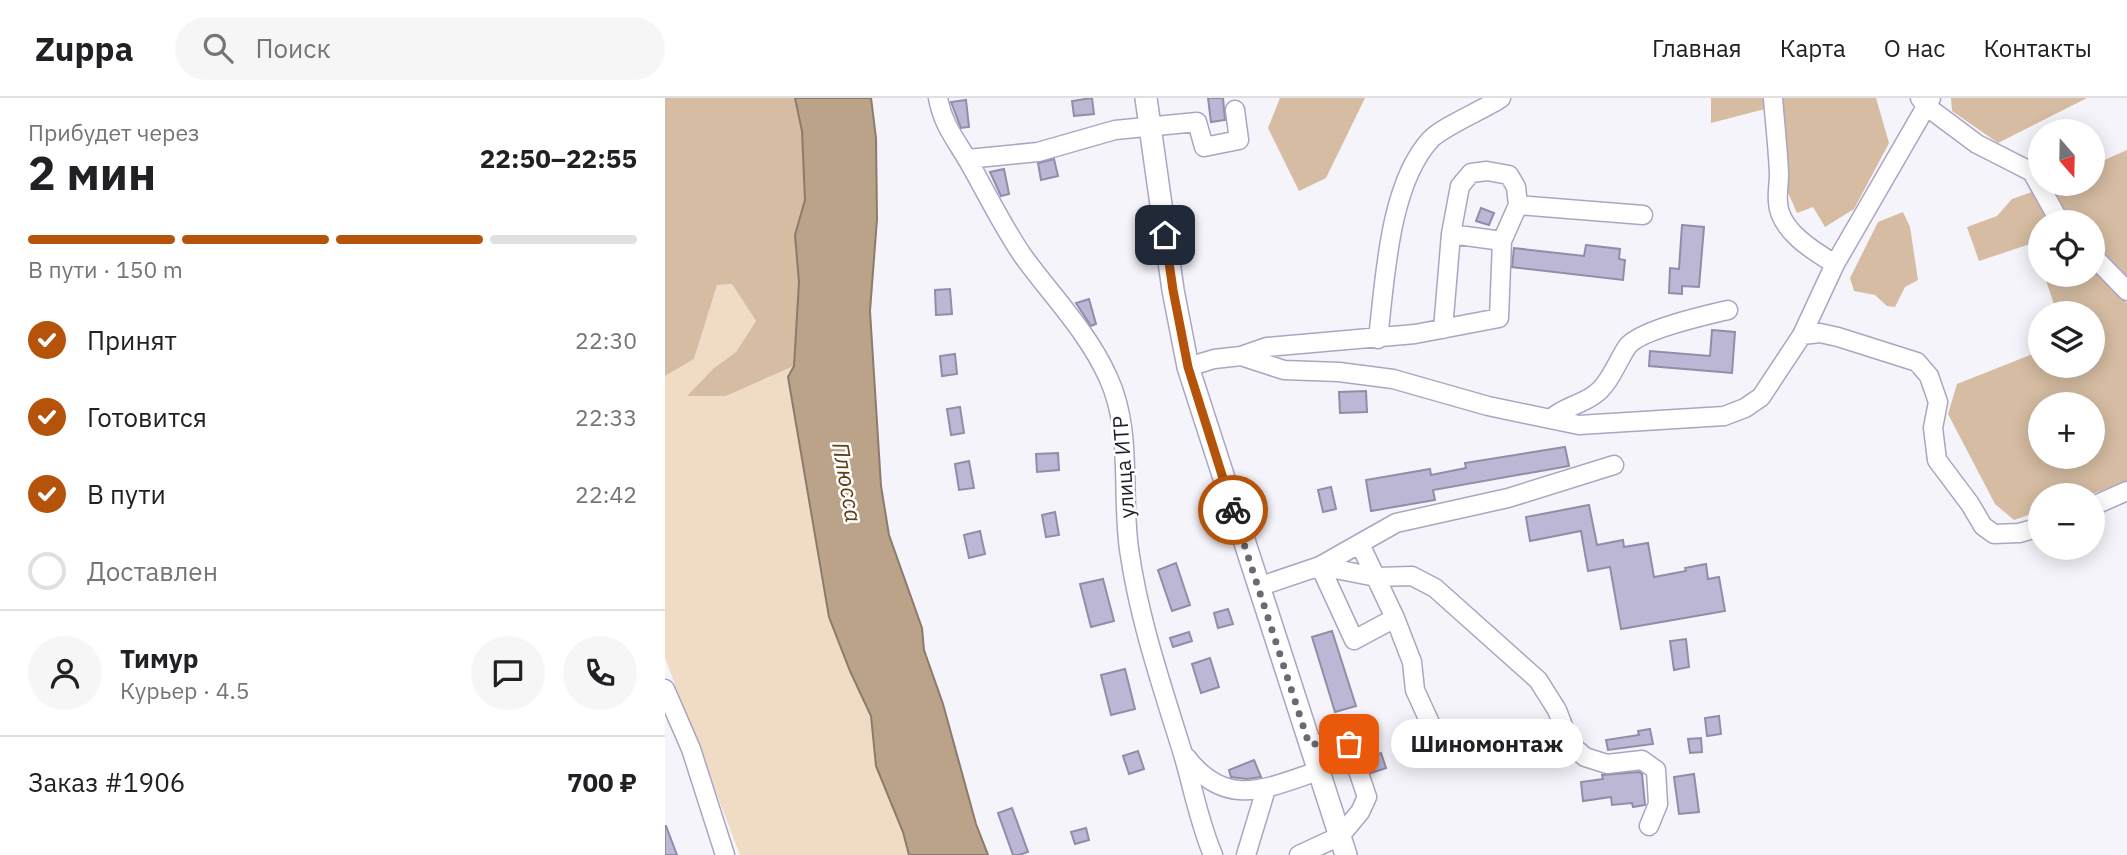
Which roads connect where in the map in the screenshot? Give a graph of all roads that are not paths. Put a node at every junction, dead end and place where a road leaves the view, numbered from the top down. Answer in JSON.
{"nodes":[{"id":1,"x":938,"y":98,"type":"edge"},
{"id":2,"x":1146,"y":98,"type":"edge"},
{"id":3,"x":1501,"y":98,"type":"edge"},
{"id":4,"x":1773,"y":98,"type":"edge"},
{"id":5,"x":1925,"y":101,"type":"edge"},
{"id":6,"x":1235,"y":110,"type":"dead end"},
{"id":7,"x":1150,"y":125,"type":"junction"},
{"id":8,"x":967,"y":159,"type":"junction"},
{"id":9,"x":1518,"y":205,"type":"junction"},
{"id":10,"x":2053,"y":210,"type":"edge"},
{"id":11,"x":1643,"y":215,"type":"dead end"},
{"id":12,"x":1451,"y":234,"type":"junction"},
{"id":13,"x":1502,"y":241,"type":"junction"},
{"id":14,"x":1835,"y":264,"type":"junction"},
{"id":15,"x":2105,"y":268,"type":"edge"},
{"id":16,"x":2127,"y":291,"type":"edge"},
{"id":17,"x":1728,"y":310,"type":"dead end"},
{"id":18,"x":1443,"y":329,"type":"junction"},
{"id":19,"x":1803,"y":335,"type":"junction"},
{"id":20,"x":1378,"y":339,"type":"junction"},
{"id":21,"x":1241,"y":356,"type":"junction"},
{"id":22,"x":1188,"y":367,"type":"junction"},
{"id":23,"x":1552,"y":418,"type":"junction"},
{"id":24,"x":1614,"y":465,"type":"dead end"},
{"id":25,"x":2127,"y":491,"type":"edge"},
{"id":26,"x":2105,"y":501,"type":"edge"},
{"id":27,"x":2028,"y":531,"type":"edge"},
{"id":28,"x":1360,"y":544,"type":"junction"},
{"id":29,"x":1320,"y":566,"type":"junction"},
{"id":30,"x":1376,"y":578,"type":"junction"},
{"id":31,"x":1258,"y":587,"type":"junction"},
{"id":32,"x":1395,"y":618,"type":"junction"},
{"id":33,"x":665,"y":689,"type":"edge"},
{"id":34,"x":1430,"y":723,"type":"dead end"},
{"id":35,"x":1309,"y":744,"type":"junction"},
{"id":36,"x":1183,"y":754,"type":"junction"},
{"id":37,"x":1318,"y":771,"type":"junction"},
{"id":38,"x":1268,"y":788,"type":"junction"},
{"id":39,"x":1649,"y":826,"type":"dead end"},
{"id":40,"x":1343,"y":846,"type":"edge"},
{"id":41,"x":725,"y":855,"type":"edge"},
{"id":42,"x":1213,"y":855,"type":"edge"},
{"id":43,"x":1246,"y":855,"type":"edge"},
{"id":44,"x":1299,"y":855,"type":"edge"}],
"edges":[{"from":1,"to":8,"type":"street","name":"улица ИТР"},
{"from":2,"to":7,"type":"main road"},
{"from":3,"to":20,"type":"street"},
{"from":4,"to":14,"type":"street"},
{"from":5,"to":10,"type":"street"},
{"from":5,"to":14,"type":"street"},
{"from":6,"to":7,"type":"street"},
{"from":7,"to":8,"type":"street"},
{"from":7,"to":22,"type":"main road"},
{"from":8,"to":36,"type":"street","name":"улица ИТР"},
{"from":9,"to":11,"type":"street"},
{"from":9,"to":12,"type":"street"},
{"from":9,"to":13,"type":"street"},
{"from":12,"to":13,"type":"street"},
{"from":12,"to":18,"type":"street"},
{"from":13,"to":18,"type":"street"},
{"from":14,"to":19,"type":"street"},
{"from":15,"to":16,"type":"street"},
{"from":17,"to":23,"type":"street"},
{"from":18,"to":20,"type":"street"},
{"from":19,"to":23,"type":"street"},
{"from":19,"to":27,"type":"street"},
{"from":20,"to":21,"type":"street"},
{"from":21,"to":22,"type":"street"},
{"from":21,"to":23,"type":"street"},
{"from":22,"to":31,"type":"main road"},
{"from":24,"to":28,"type":"street"},
{"from":25,"to":26,"type":"street"},
{"from":28,"to":29,"type":"street"},
{"from":28,"to":30,"type":"street"},
{"from":29,"to":30,"type":"street"},
{"from":29,"to":31,"type":"street"},
{"from":29,"to":32,"type":"street"},
{"from":30,"to":32,"type":"street"},
{"from":30,"to":39,"type":"street"},
{"from":31,"to":35,"type":"main road"},
{"from":32,"to":34,"type":"street"},
{"from":33,"to":41,"type":"street"},
{"from":35,"to":37,"type":"main road"},
{"from":35,"to":40,"type":"street"},
{"from":36,"to":38,"type":"street","name":"улица ИТР"},
{"from":36,"to":42,"type":"street","name":"улица ИТР"},
{"from":37,"to":38,"type":"street","name":"улица ИТР"},
{"from":37,"to":40,"type":"main road"},
{"from":38,"to":43,"type":"street"},
{"from":40,"to":44,"type":"street"}]}
